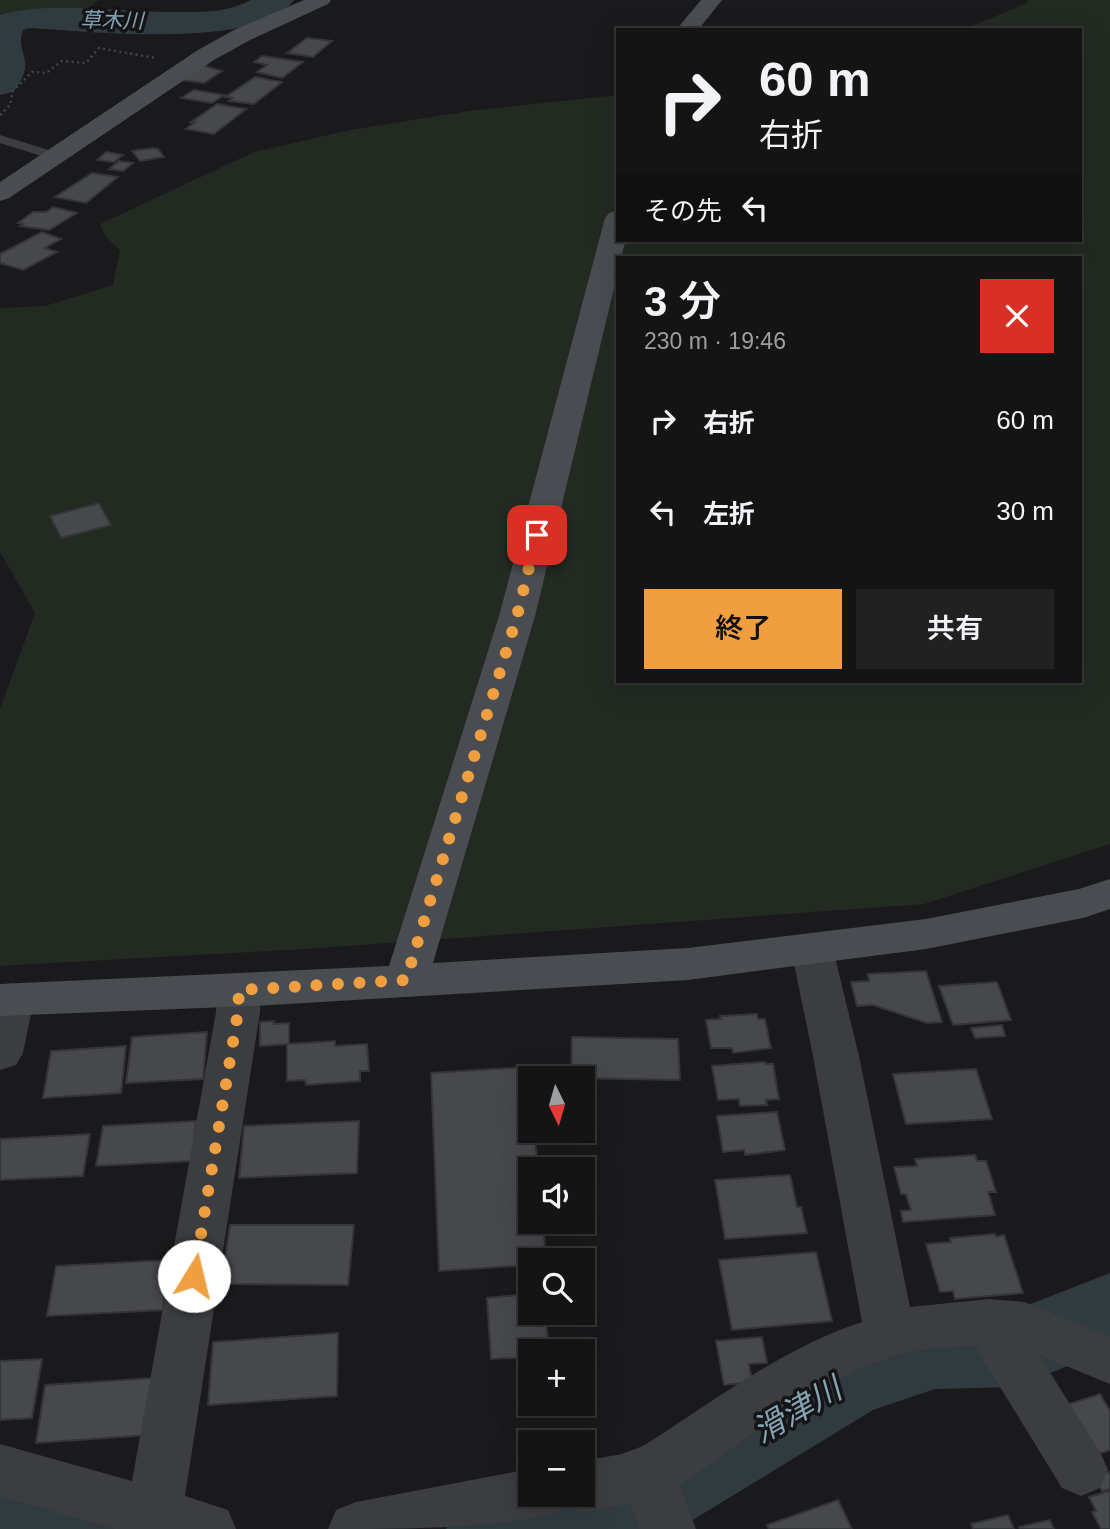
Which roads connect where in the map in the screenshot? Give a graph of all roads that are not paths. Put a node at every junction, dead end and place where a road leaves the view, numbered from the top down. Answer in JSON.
{"nodes":[{"id":1,"x":321,"y":0,"type":"edge"},
{"id":2,"x":712,"y":0,"type":"edge"},
{"id":3,"x":688,"y":28,"type":"edge"},
{"id":4,"x":0,"y":139,"type":"edge"},
{"id":5,"x":54,"y":156,"type":"junction"},
{"id":6,"x":0,"y":192,"type":"edge"},
{"id":7,"x":616,"y":226,"type":"edge"},
{"id":8,"x":1110,"y":894,"type":"edge"},
{"id":9,"x":812,"y":949,"type":"junction"},
{"id":10,"x":406,"y":980,"type":"junction"},
{"id":11,"x":239,"y":990,"type":"junction"},
{"id":12,"x":6,"y":1000,"type":"edge"},
{"id":13,"x":0,"y":1053,"type":"edge"},
{"id":14,"x":989,"y":1322,"type":"junction"},
{"id":15,"x":890,"y":1336,"type":"junction"},
{"id":16,"x":1110,"y":1361,"type":"edge"},
{"id":17,"x":0,"y":1470,"type":"edge"},
{"id":18,"x":1081,"y":1470,"type":"dead end"},
{"id":19,"x":646,"y":1472,"type":"junction"},
{"id":20,"x":595,"y":1485,"type":"edge"},
{"id":21,"x":518,"y":1499,"type":"edge"},
{"id":22,"x":132,"y":1515,"type":"edge"},
{"id":23,"x":418,"y":1523,"type":"edge"},
{"id":24,"x":208,"y":1529,"type":"edge"},
{"id":25,"x":356,"y":1529,"type":"edge"},
{"id":26,"x":668,"y":1529,"type":"edge"}],
"edges":[{"from":1,"to":5,"type":"street"},
{"from":2,"to":3,"type":"street"},
{"from":4,"to":5,"type":"lane"},
{"from":5,"to":6,"type":"street"},
{"from":7,"to":10,"type":"street"},
{"from":8,"to":9,"type":"street"},
{"from":9,"to":10,"type":"street"},
{"from":9,"to":15,"type":"street"},
{"from":10,"to":11,"type":"street"},
{"from":11,"to":12,"type":"street"},
{"from":11,"to":22,"type":"street"},
{"from":12,"to":13,"type":"street"},
{"from":14,"to":15,"type":"street"},
{"from":14,"to":16,"type":"street"},
{"from":14,"to":18,"type":"street"},
{"from":15,"to":19,"type":"street"},
{"from":17,"to":22,"type":"street"},
{"from":19,"to":20,"type":"street"},
{"from":19,"to":26,"type":"street"},
{"from":21,"to":23,"type":"street"},
{"from":22,"to":24,"type":"street"},
{"from":23,"to":25,"type":"street"}]}
